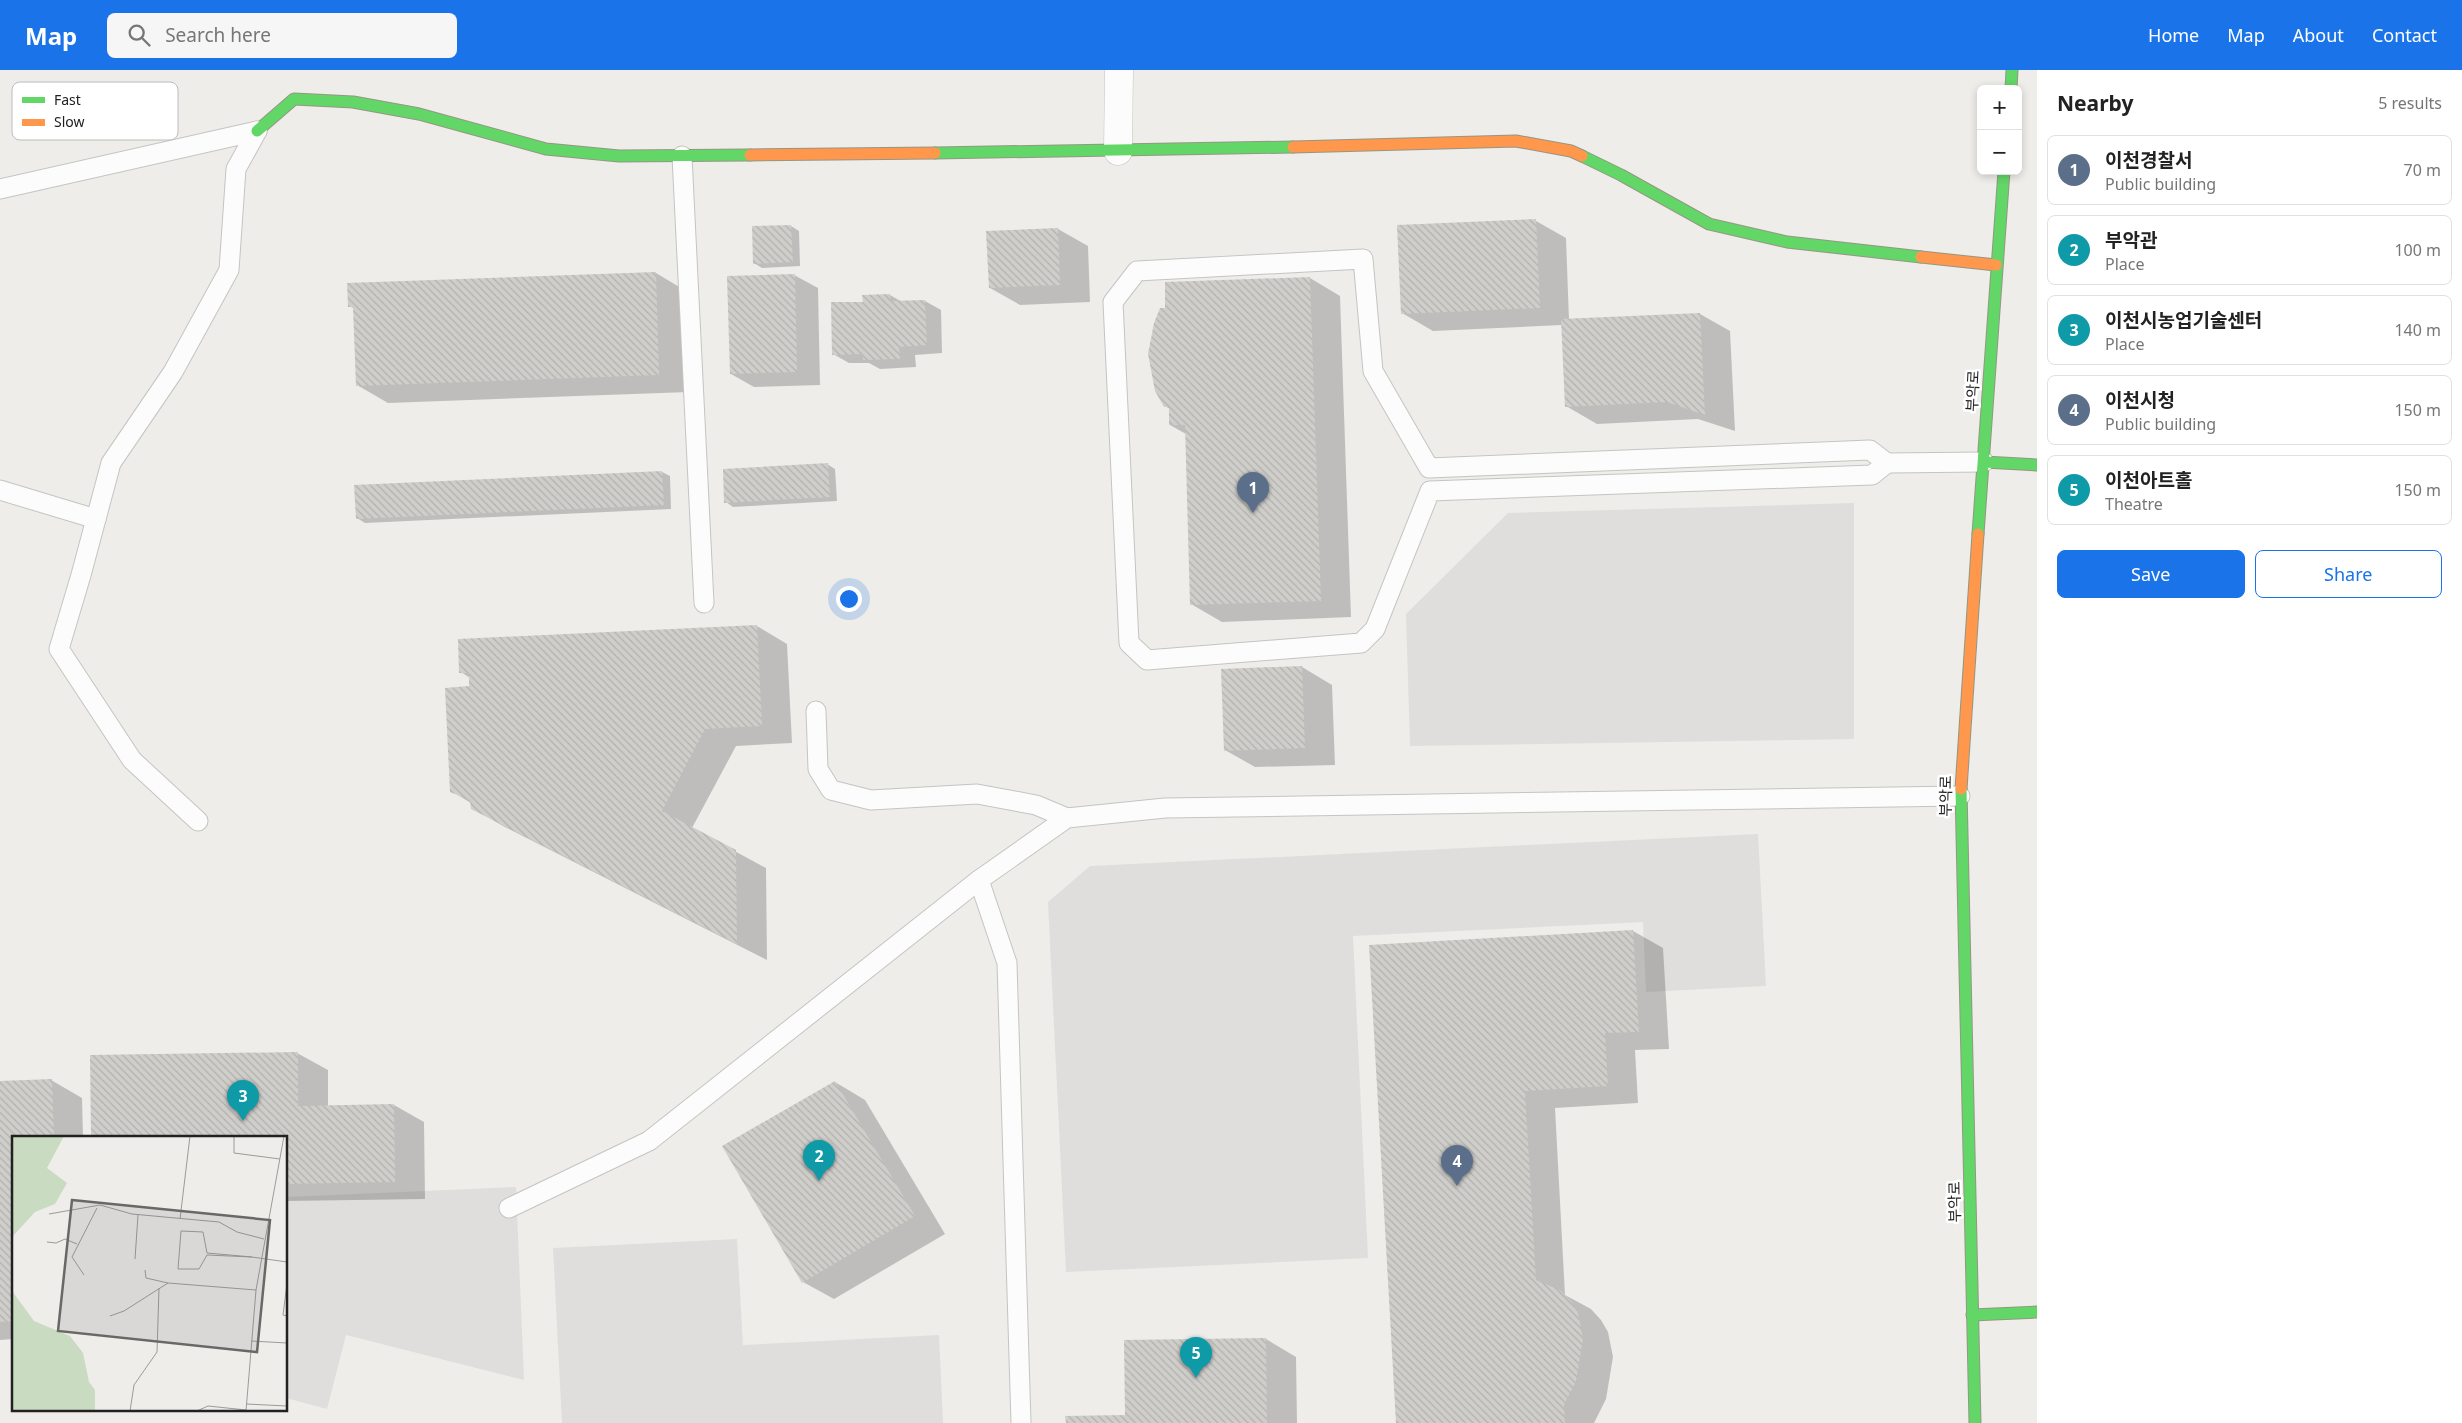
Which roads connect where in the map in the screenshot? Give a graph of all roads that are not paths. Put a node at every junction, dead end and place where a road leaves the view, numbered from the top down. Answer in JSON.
{"nodes":[{"id":1,"x":1119,"y":70,"type":"edge"},
{"id":2,"x":2012,"y":70,"type":"edge"},
{"id":3,"x":2011,"y":85,"type":"edge"},
{"id":4,"x":257,"y":131,"type":"junction"},
{"id":5,"x":1118,"y":151,"type":"junction"},
{"id":6,"x":682,"y":156,"type":"junction"},
{"id":7,"x":2004,"y":175,"type":"edge"},
{"id":8,"x":0,"y":189,"type":"edge"},
{"id":9,"x":1996,"y":265,"type":"junction"},
{"id":10,"x":1984,"y":462,"type":"junction"},
{"id":11,"x":1887,"y":463,"type":"junction"},
{"id":12,"x":2037,"y":465,"type":"edge"},
{"id":13,"x":0,"y":490,"type":"edge"},
{"id":14,"x":96,"y":519,"type":"junction"},
{"id":15,"x":704,"y":604,"type":"dead end"},
{"id":16,"x":816,"y":711,"type":"dead end"},
{"id":17,"x":1960,"y":796,"type":"junction"},
{"id":18,"x":1067,"y":818,"type":"junction"},
{"id":19,"x":198,"y":821,"type":"dead end"},
{"id":20,"x":979,"y":880,"type":"junction"},
{"id":21,"x":510,"y":1208,"type":"dead end"},
{"id":22,"x":2037,"y":1312,"type":"edge"},
{"id":23,"x":1972,"y":1315,"type":"junction"},
{"id":24,"x":1020,"y":1423,"type":"edge"},
{"id":25,"x":1975,"y":1423,"type":"edge"}],
"edges":[{"from":1,"to":5,"type":"street"},
{"from":2,"to":3,"type":"street"},
{"from":4,"to":6,"type":"street"},
{"from":4,"to":8,"type":"lane"},
{"from":4,"to":14,"type":"lane"},
{"from":5,"to":6,"type":"street"},
{"from":5,"to":9,"type":"street"},
{"from":6,"to":15,"type":"lane"},
{"from":7,"to":9,"type":"street","name":"부악로"},
{"from":9,"to":10,"type":"street","name":"부악로"},
{"from":10,"to":11,"type":"lane"},
{"from":10,"to":12,"type":"street"},
{"from":10,"to":17,"type":"street","name":"부악로"},
{"from":11,"to":11,"type":"lane"},
{"from":13,"to":14,"type":"lane"},
{"from":14,"to":19,"type":"lane"},
{"from":16,"to":18,"type":"lane"},
{"from":17,"to":18,"type":"lane"},
{"from":17,"to":23,"type":"street","name":"부악로"},
{"from":18,"to":20,"type":"lane"},
{"from":20,"to":21,"type":"lane"},
{"from":20,"to":24,"type":"lane"},
{"from":22,"to":23,"type":"street"},
{"from":23,"to":25,"type":"street","name":"부악로"}]}
